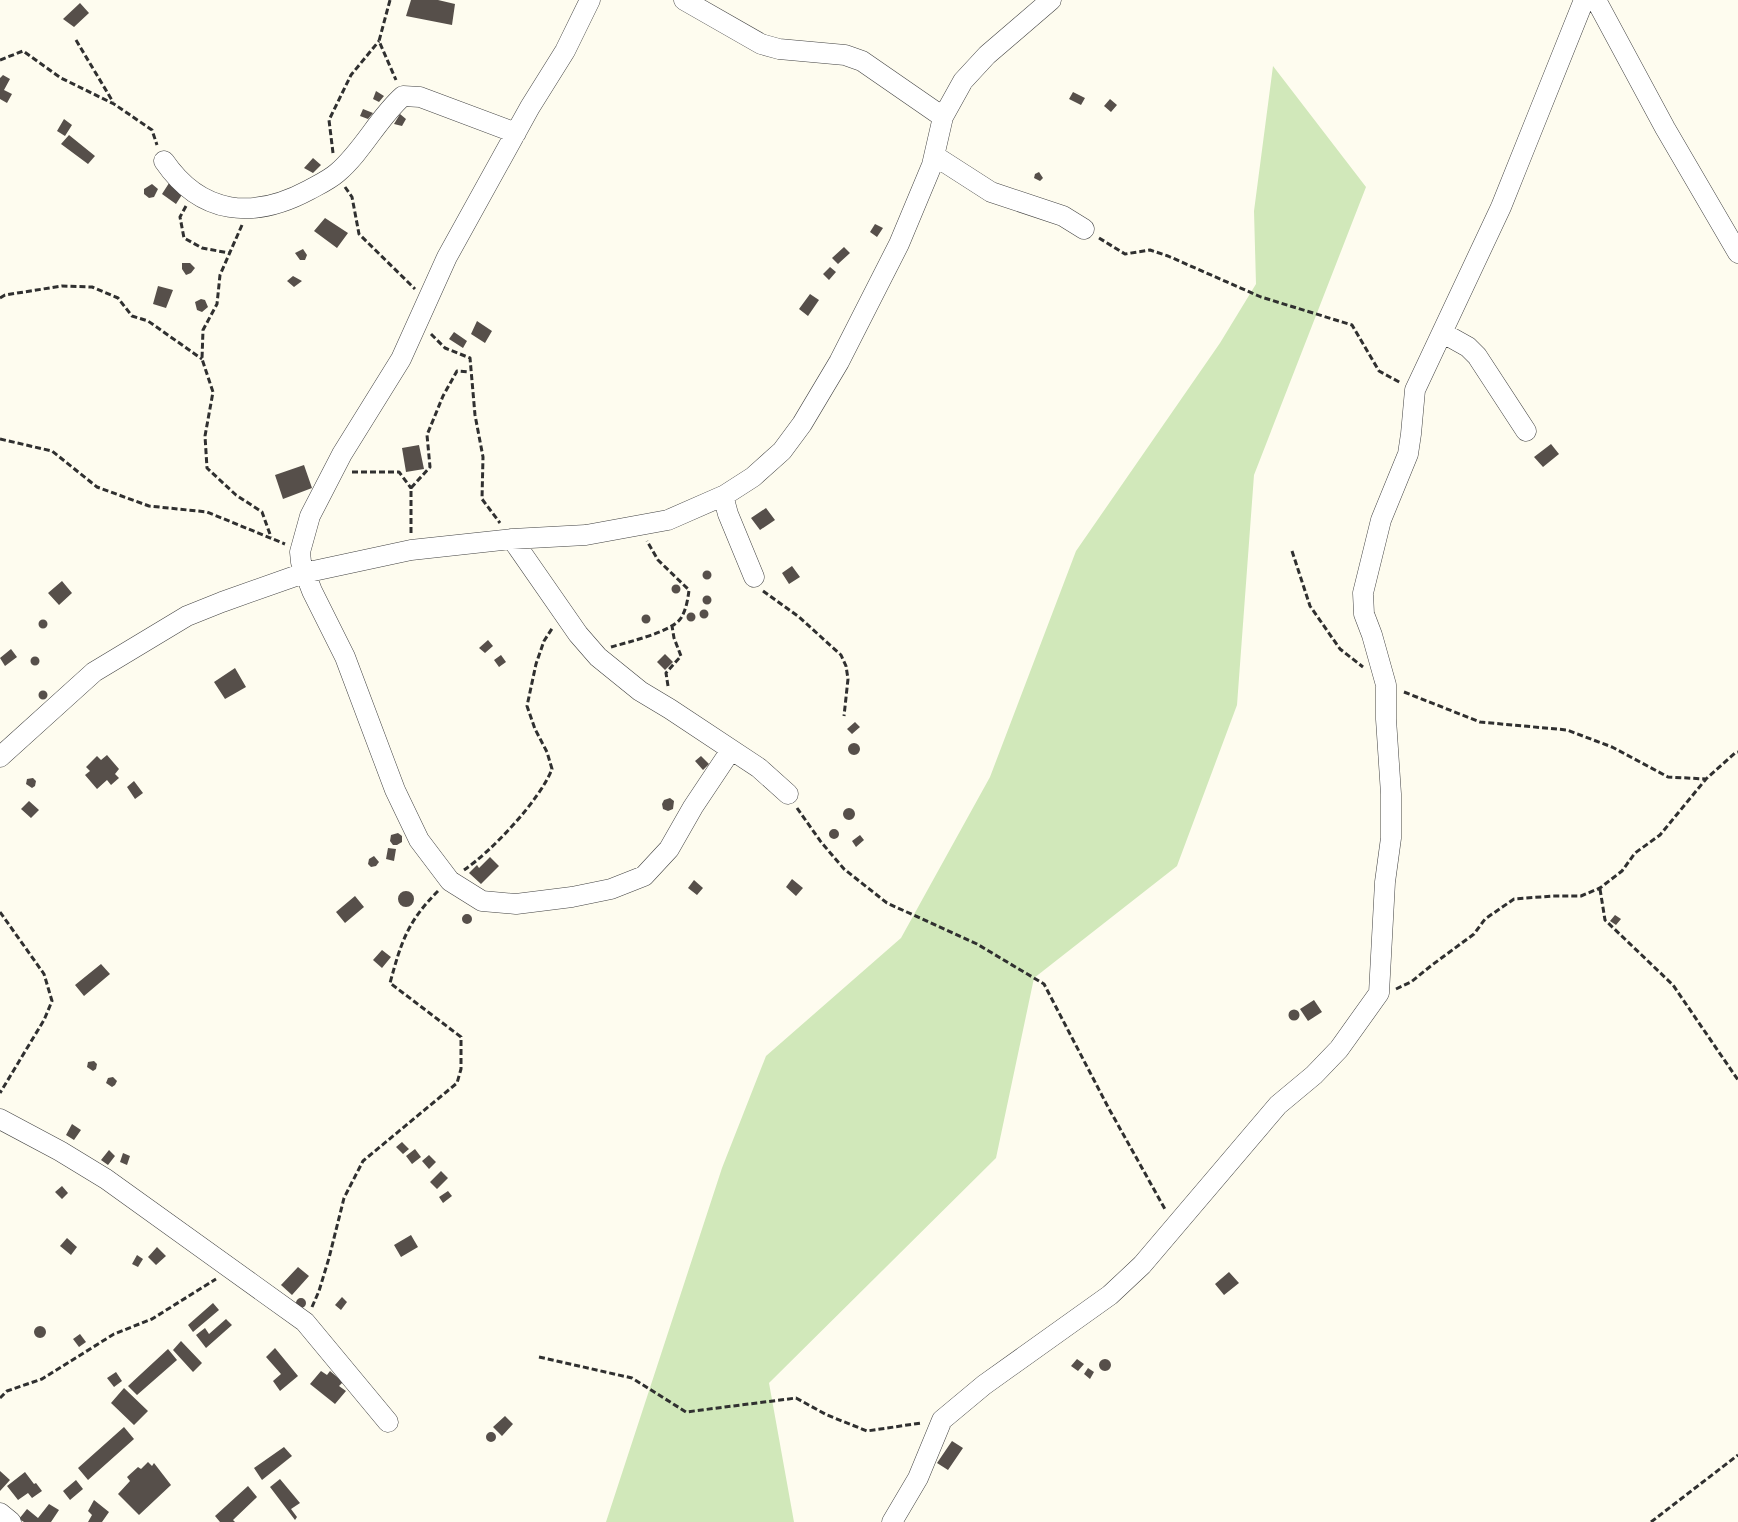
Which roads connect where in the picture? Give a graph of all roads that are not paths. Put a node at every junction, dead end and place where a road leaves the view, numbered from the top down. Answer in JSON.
{"nodes":[{"id":1,"x":590,"y":0,"type":"edge"},
{"id":2,"x":684,"y":0,"type":"edge"},
{"id":3,"x":1051,"y":0,"type":"edge"},
{"id":4,"x":1584,"y":0,"type":"edge"},
{"id":5,"x":1596,"y":0,"type":"edge"},
{"id":6,"x":943,"y":117,"type":"junction"},
{"id":7,"x":516,"y":133,"type":"junction"},
{"id":8,"x":935,"y":156,"type":"junction"},
{"id":9,"x":164,"y":161,"type":"road end"},
{"id":10,"x":1084,"y":230,"type":"road end"},
{"id":11,"x":1738,"y":253,"type":"edge"},
{"id":12,"x":1443,"y":333,"type":"junction"},
{"id":13,"x":1526,"y":431,"type":"dead end"},
{"id":14,"x":725,"y":495,"type":"junction"},
{"id":15,"x":512,"y":539,"type":"junction"},
{"id":16,"x":304,"y":573,"type":"junction"},
{"id":17,"x":754,"y":577,"type":"road end"},
{"id":18,"x":731,"y":750,"type":"junction"},
{"id":19,"x":0,"y":758,"type":"edge"},
{"id":20,"x":788,"y":794,"type":"road end"},
{"id":21,"x":0,"y":1119,"type":"edge"},
{"id":22,"x":388,"y":1422,"type":"dead end"},
{"id":23,"x":0,"y":1513,"type":"edge"},
{"id":24,"x":11,"y":1522,"type":"edge"},
{"id":25,"x":892,"y":1522,"type":"edge"}],
"edges":[{"from":1,"to":7,"type":"street"},
{"from":2,"to":6,"type":"street"},
{"from":3,"to":6,"type":"street"},
{"from":4,"to":12,"type":"street"},
{"from":5,"to":11,"type":"street"},
{"from":6,"to":8,"type":"street"},
{"from":7,"to":9,"type":"street"},
{"from":7,"to":16,"type":"street"},
{"from":8,"to":10,"type":"street"},
{"from":8,"to":14,"type":"street"},
{"from":12,"to":13,"type":"street"},
{"from":12,"to":25,"type":"street"},
{"from":14,"to":15,"type":"street"},
{"from":14,"to":17,"type":"street"},
{"from":15,"to":16,"type":"street"},
{"from":15,"to":18,"type":"street"},
{"from":16,"to":18,"type":"street"},
{"from":16,"to":19,"type":"street"},
{"from":18,"to":20,"type":"street"},
{"from":21,"to":22,"type":"street"},
{"from":23,"to":24,"type":"street"}]}
